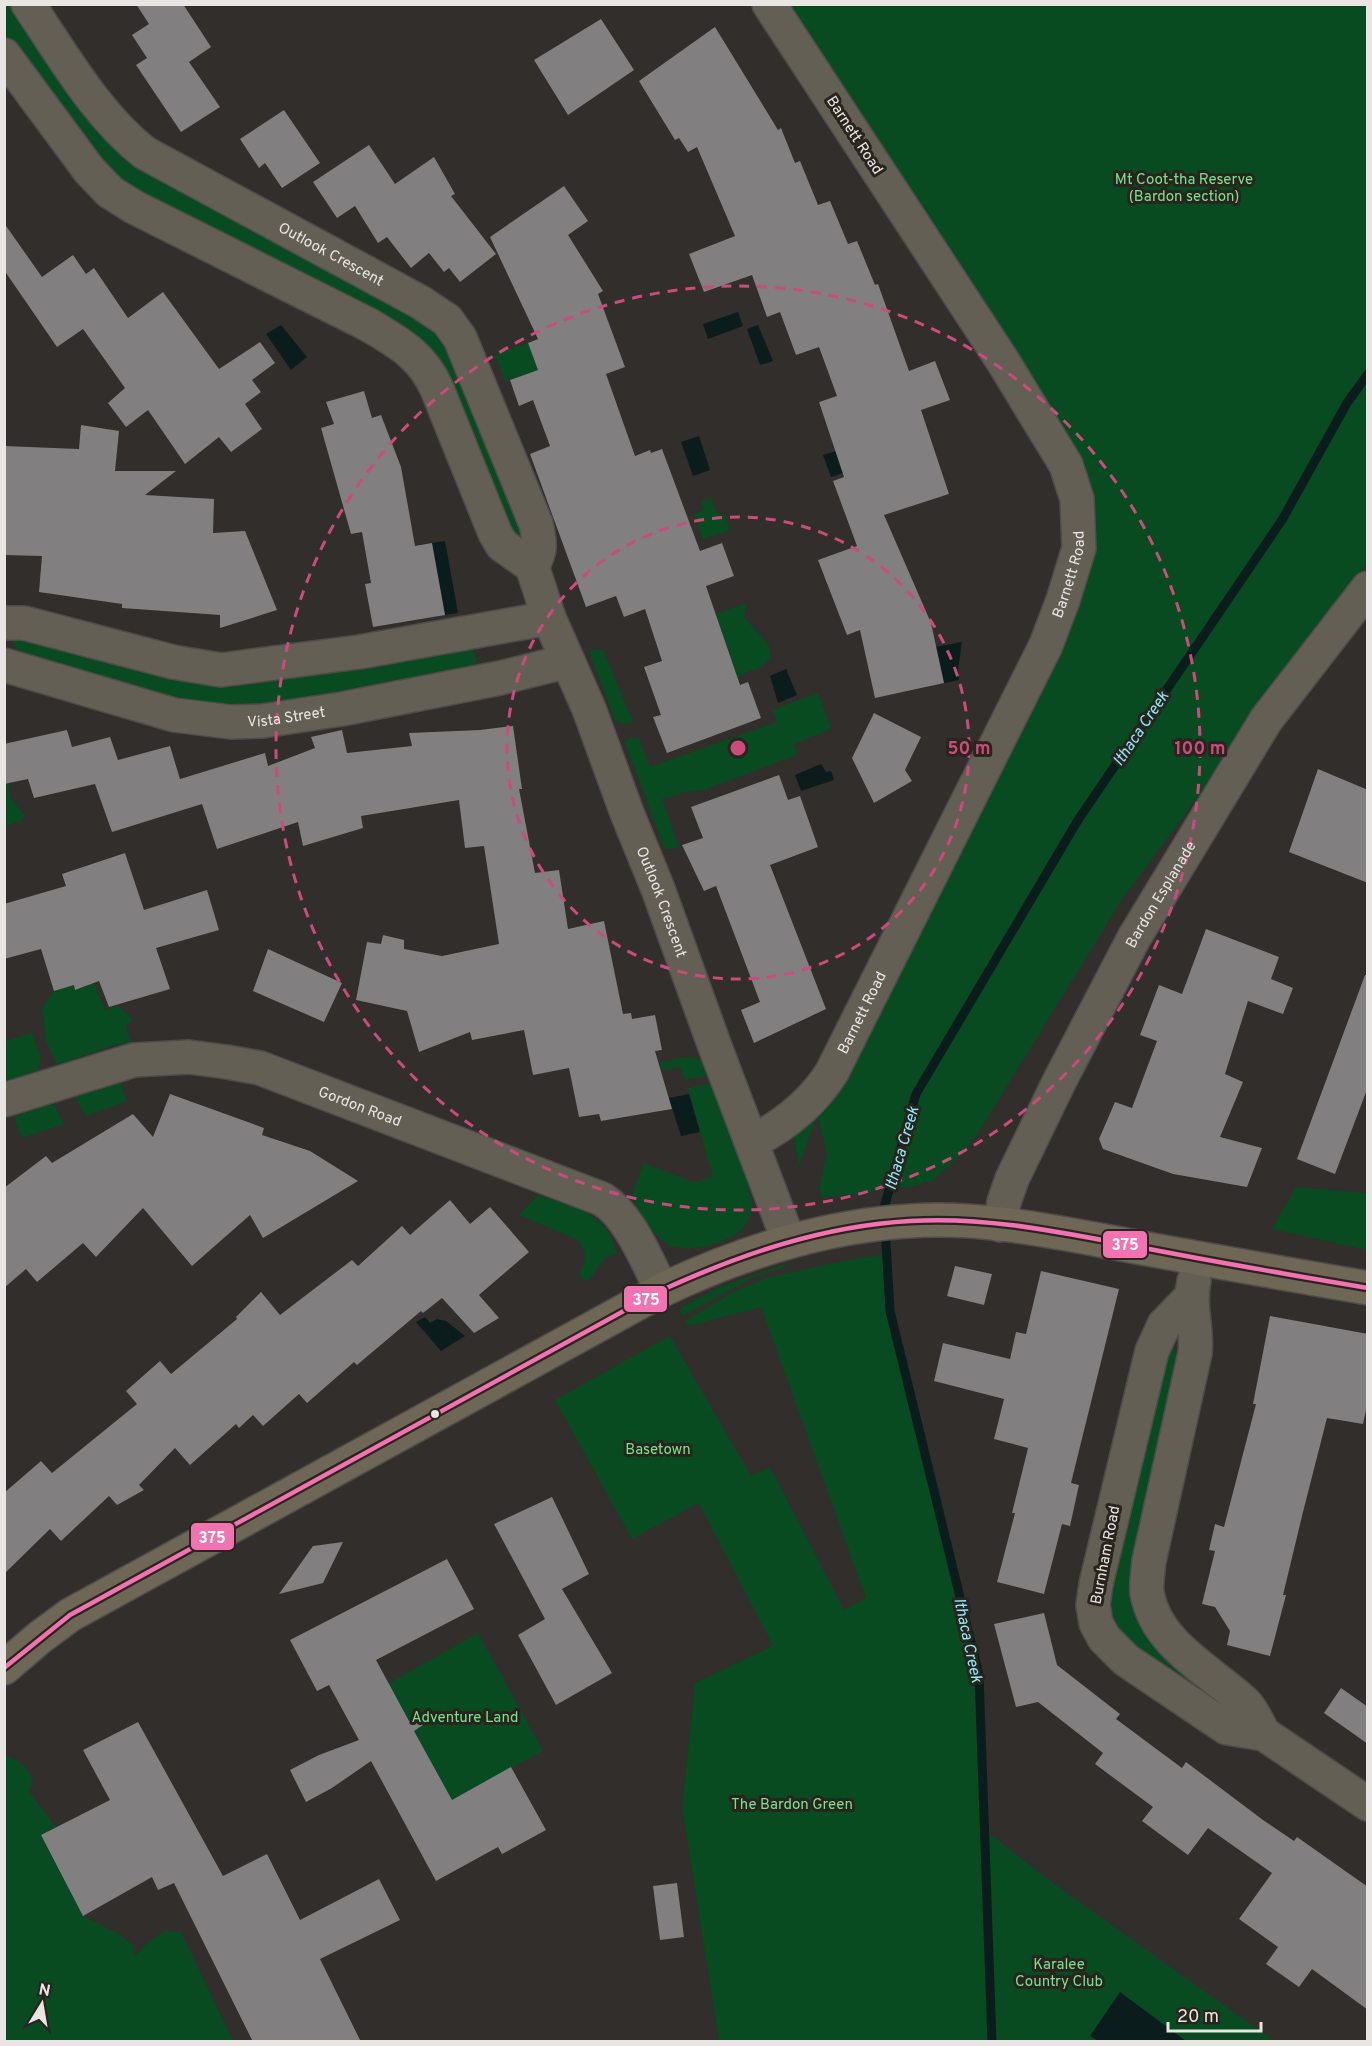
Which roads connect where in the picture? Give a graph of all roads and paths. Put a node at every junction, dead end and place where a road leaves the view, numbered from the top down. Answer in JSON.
{"nodes":[{"id":1,"x":28,"y":4,"type":"edge"},
{"id":2,"x":769,"y":4,"type":"edge"},
{"id":3,"x":4,"y":56,"type":"edge"},
{"id":4,"x":532,"y":566,"type":"junction"},
{"id":5,"x":1368,"y":588,"type":"edge"},
{"id":6,"x":549,"y":618,"type":"junction"},
{"id":7,"x":4,"y":623,"type":"edge"},
{"id":8,"x":568,"y":661,"type":"junction"},
{"id":9,"x":4,"y":665,"type":"edge"},
{"id":10,"x":4,"y":1100,"type":"edge"},
{"id":11,"x":752,"y":1142,"type":"junction"},
{"id":12,"x":1000,"y":1225,"type":"junction"},
{"id":13,"x":789,"y":1242,"type":"junction"},
{"id":14,"x":1199,"y":1258,"type":"junction"},
{"id":15,"x":1368,"y":1288,"type":"edge"},
{"id":16,"x":662,"y":1290,"type":"junction"},
{"id":17,"x":1191,"y":1297,"type":"junction"},
{"id":18,"x":4,"y":1668,"type":"edge"},
{"id":19,"x":1264,"y":1734,"type":"junction"},
{"id":20,"x":1368,"y":1803,"type":"edge"}],
"edges":[{"from":1,"to":4,"type":"street","name":"Outlook Crescent"},
{"from":2,"to":11,"type":"street","name":"Barnett Road"},
{"from":3,"to":4,"type":"street"},
{"from":4,"to":6,"type":"street","name":"Outlook Crescent"},
{"from":5,"to":12,"type":"street","name":"Bardon Esplanade"},
{"from":6,"to":7,"type":"street"},
{"from":6,"to":8,"type":"street","name":"Outlook Crescent"},
{"from":8,"to":9,"type":"street","name":"Vista Street"},
{"from":8,"to":11,"type":"street","name":"Outlook Crescent"},
{"from":10,"to":16,"type":"street","name":"Gordon Road"},
{"from":11,"to":13,"type":"street","name":"Outlook Crescent"},
{"from":12,"to":13,"type":"main road"},
{"from":12,"to":14,"type":"main road"},
{"from":13,"to":16,"type":"main road"},
{"from":14,"to":15,"type":"main road"},
{"from":14,"to":17,"type":"street","name":"Burnham Road"},
{"from":16,"to":18,"type":"main road"},
{"from":17,"to":19,"type":"street","name":"Burnham Road"},
{"from":17,"to":19,"type":"street","name":"Burnham Road"},
{"from":19,"to":20,"type":"street","name":"Burnham Road"}]}
